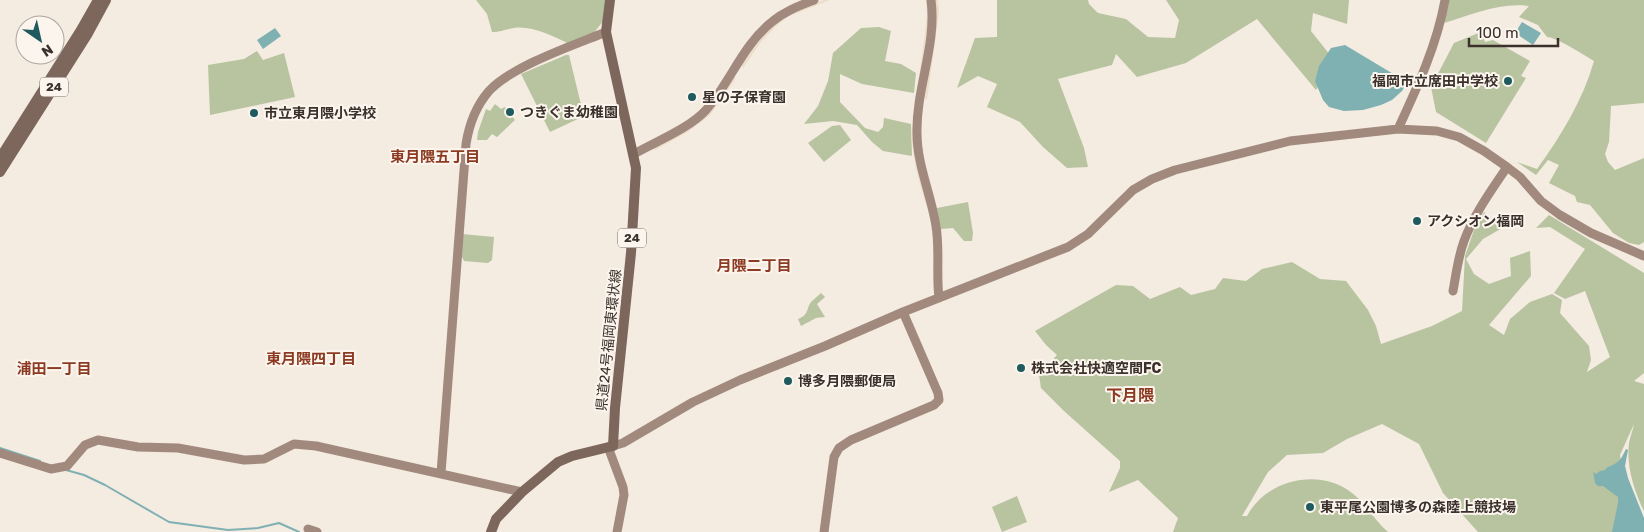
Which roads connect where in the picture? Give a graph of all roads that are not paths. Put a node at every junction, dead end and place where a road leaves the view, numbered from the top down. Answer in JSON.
{"nodes":[{"id":1,"x":98,"y":0,"type":"edge"},
{"id":2,"x":106,"y":0,"type":"edge"},
{"id":3,"x":610,"y":0,"type":"edge"},
{"id":4,"x":814,"y":0,"type":"edge"},
{"id":5,"x":931,"y":0,"type":"edge"},
{"id":6,"x":1445,"y":0,"type":"edge"},
{"id":7,"x":606,"y":32,"type":"junction"},
{"id":8,"x":1398,"y":130,"type":"junction"},
{"id":9,"x":634,"y":154,"type":"junction"},
{"id":10,"x":0,"y":158,"type":"edge"},
{"id":11,"x":1507,"y":167,"type":"junction"},
{"id":12,"x":0,"y":172,"type":"edge"},
{"id":13,"x":1644,"y":256,"type":"edge"},
{"id":14,"x":1454,"y":291,"type":"dead end"},
{"id":15,"x":939,"y":298,"type":"junction"},
{"id":16,"x":903,"y":312,"type":"junction"},
{"id":17,"x":610,"y":447,"type":"junction"},
{"id":18,"x":0,"y":453,"type":"edge"},
{"id":19,"x":441,"y":473,"type":"junction"},
{"id":20,"x":522,"y":492,"type":"junction"},
{"id":21,"x":491,"y":532,"type":"edge"},
{"id":22,"x":616,"y":532,"type":"edge"},
{"id":23,"x":824,"y":532,"type":"edge"}],
"edges":[{"from":1,"to":10,"type":"main road","number":"24"},
{"from":2,"to":12,"type":"main road","number":"24"},
{"from":3,"to":7,"type":"main road","name":"県道24号福岡東環状線","number":"24"},
{"from":4,"to":9,"type":"street"},
{"from":5,"to":15,"type":"street"},
{"from":6,"to":8,"type":"street"},
{"from":7,"to":9,"type":"main road","name":"県道24号福岡東環状線","number":"24"},
{"from":7,"to":19,"type":"street"},
{"from":8,"to":11,"type":"street"},
{"from":8,"to":15,"type":"street"},
{"from":9,"to":17,"type":"main road","name":"県道24号福岡東環状線","number":"24"},
{"from":11,"to":13,"type":"street"},
{"from":11,"to":14,"type":"street"},
{"from":15,"to":16,"type":"street"},
{"from":16,"to":17,"type":"street"},
{"from":16,"to":23,"type":"street"},
{"from":17,"to":20,"type":"main road"},
{"from":17,"to":22,"type":"street"},
{"from":18,"to":19,"type":"street"},
{"from":19,"to":20,"type":"street"},
{"from":20,"to":21,"type":"main road"}]}
